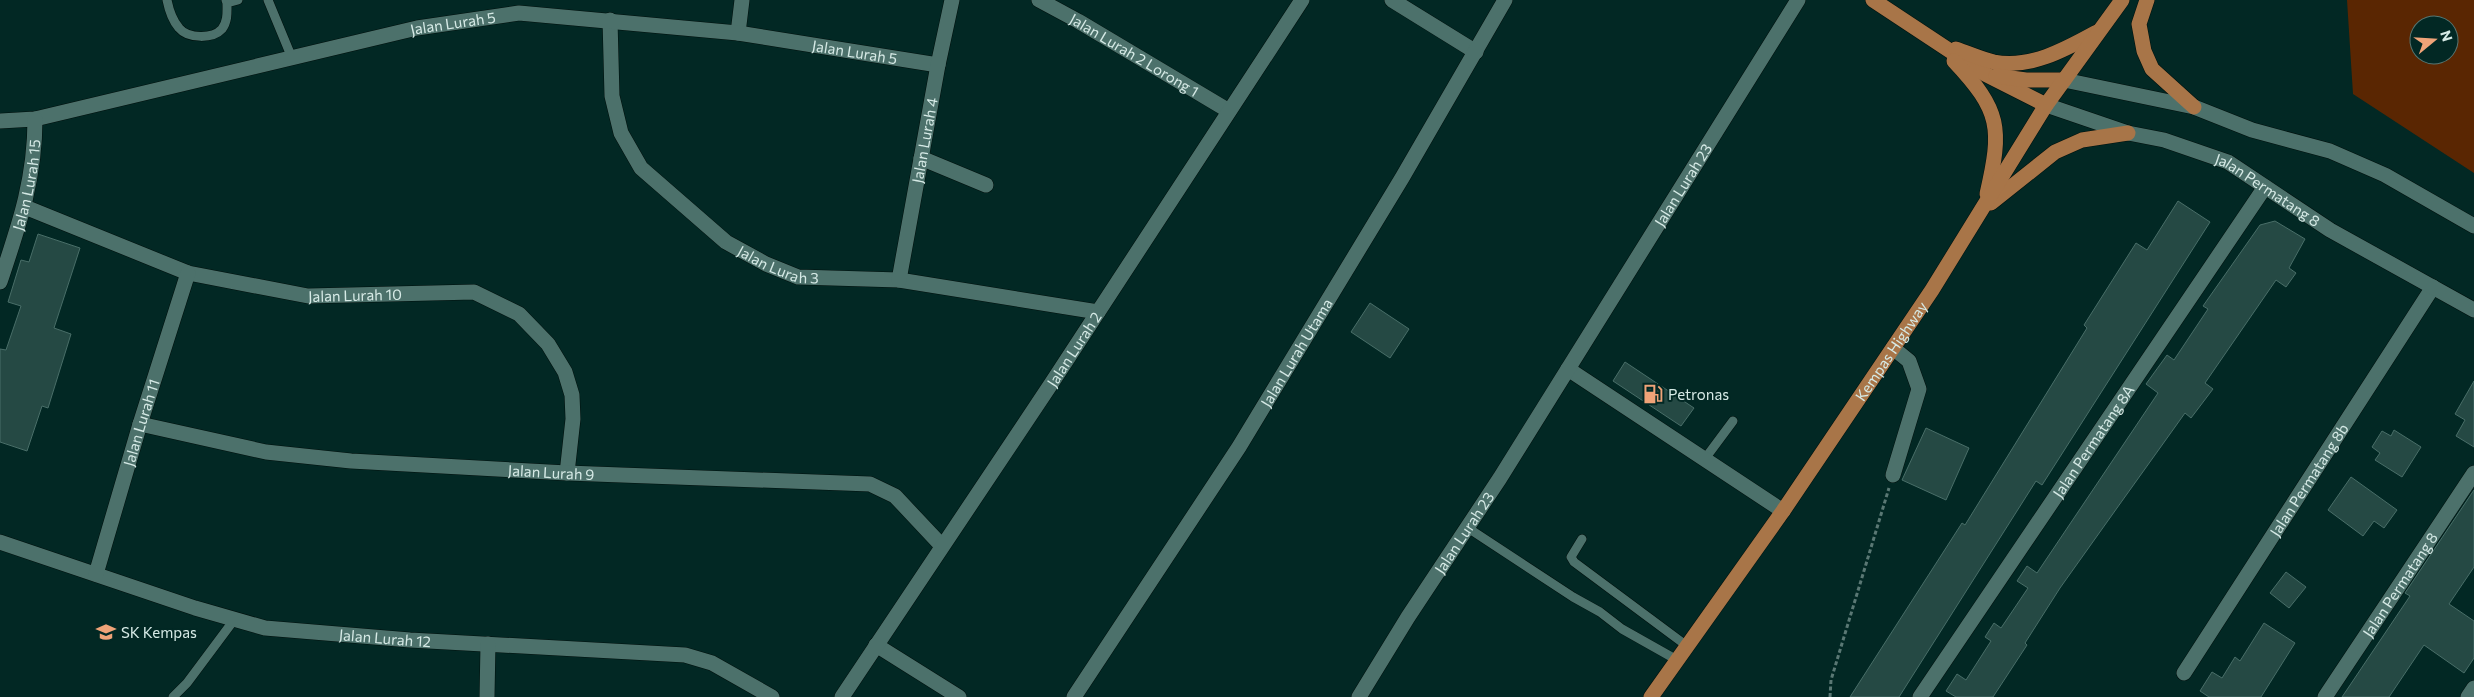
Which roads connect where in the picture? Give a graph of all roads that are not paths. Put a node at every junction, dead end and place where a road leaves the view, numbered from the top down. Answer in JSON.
{"nodes":[{"id":1,"x":167,"y":0,"type":"edge"},
{"id":2,"x":238,"y":0,"type":"edge"},
{"id":3,"x":268,"y":0,"type":"edge"},
{"id":4,"x":742,"y":0,"type":"edge"},
{"id":5,"x":952,"y":0,"type":"edge"},
{"id":6,"x":1039,"y":0,"type":"edge"},
{"id":7,"x":1302,"y":0,"type":"edge"},
{"id":8,"x":1392,"y":0,"type":"edge"},
{"id":9,"x":1504,"y":0,"type":"edge"},
{"id":10,"x":1798,"y":0,"type":"edge"},
{"id":11,"x":1873,"y":0,"type":"edge"},
{"id":12,"x":2122,"y":0,"type":"edge"},
{"id":13,"x":2147,"y":0,"type":"edge"},
{"id":14,"x":226,"y":1,"type":"edge"},
{"id":15,"x":610,"y":20,"type":"junction"},
{"id":16,"x":2101,"y":30,"type":"junction"},
{"id":17,"x":738,"y":33,"type":"junction"},
{"id":18,"x":1936,"y":42,"type":"junction"},
{"id":19,"x":1476,"y":52,"type":"junction"},
{"id":20,"x":292,"y":58,"type":"junction"},
{"id":21,"x":938,"y":65,"type":"junction"},
{"id":22,"x":1985,"y":74,"type":"junction"},
{"id":23,"x":2064,"y":80,"type":"junction"},
{"id":24,"x":2046,"y":105,"type":"junction"},
{"id":25,"x":2194,"y":107,"type":"junction"},
{"id":26,"x":1229,"y":112,"type":"junction"},
{"id":27,"x":35,"y":119,"type":"junction"},
{"id":28,"x":0,"y":121,"type":"edge"},
{"id":29,"x":2128,"y":133,"type":"junction"},
{"id":30,"x":921,"y":158,"type":"junction"},
{"id":31,"x":986,"y":185,"type":"dead end"},
{"id":32,"x":2265,"y":187,"type":"junction"},
{"id":33,"x":25,"y":207,"type":"junction"},
{"id":34,"x":1984,"y":208,"type":"junction"},
{"id":35,"x":2474,"y":226,"type":"edge"},
{"id":36,"x":188,"y":273,"type":"junction"},
{"id":37,"x":899,"y":280,"type":"junction"},
{"id":38,"x":0,"y":282,"type":"edge"},
{"id":39,"x":2433,"y":287,"type":"junction"},
{"id":40,"x":2474,"y":310,"type":"edge"},
{"id":41,"x":1098,"y":312,"type":"junction"},
{"id":42,"x":1893,"y":348,"type":"junction"},
{"id":43,"x":1568,"y":369,"type":"junction"},
{"id":44,"x":1732,"y":421,"type":"dead end"},
{"id":45,"x":140,"y":424,"type":"junction"},
{"id":46,"x":1704,"y":460,"type":"junction"},
{"id":47,"x":567,"y":473,"type":"junction"},
{"id":48,"x":2474,"y":473,"type":"edge"},
{"id":49,"x":1893,"y":475,"type":"road end"},
{"id":50,"x":1783,"y":511,"type":"junction"},
{"id":51,"x":1468,"y":528,"type":"junction"},
{"id":52,"x":1582,"y":539,"type":"dead end"},
{"id":53,"x":0,"y":542,"type":"edge"},
{"id":54,"x":942,"y":546,"type":"junction"},
{"id":55,"x":96,"y":574,"type":"junction"},
{"id":56,"x":234,"y":620,"type":"junction"},
{"id":57,"x":488,"y":644,"type":"junction"},
{"id":58,"x":876,"y":646,"type":"junction"},
{"id":59,"x":1687,"y":646,"type":"junction"},
{"id":60,"x":1677,"y":660,"type":"junction"},
{"id":61,"x":2184,"y":673,"type":"dead end"},
{"id":62,"x":2474,"y":688,"type":"edge"},
{"id":63,"x":173,"y":697,"type":"edge"},
{"id":64,"x":487,"y":697,"type":"edge"},
{"id":65,"x":772,"y":697,"type":"edge"},
{"id":66,"x":842,"y":697,"type":"edge"},
{"id":67,"x":959,"y":697,"type":"edge"},
{"id":68,"x":1074,"y":697,"type":"edge"},
{"id":69,"x":1359,"y":697,"type":"edge"},
{"id":70,"x":1651,"y":697,"type":"edge"},
{"id":71,"x":1920,"y":697,"type":"edge"},
{"id":72,"x":2325,"y":697,"type":"edge"},
{"id":73,"x":2468,"y":697,"type":"edge"}],
"edges":[{"from":1,"to":14,"type":"lane"},
{"from":2,"to":14,"type":"lane"},
{"from":3,"to":20,"type":"lane"},
{"from":4,"to":17,"type":"street"},
{"from":5,"to":21,"type":"street","name":"Jalan Lurah 4"},
{"from":6,"to":26,"type":"street","name":"Jalan Lurah 2 Lorong 1"},
{"from":7,"to":26,"type":"street","name":"Jalan Lurah 2"},
{"from":8,"to":19,"type":"street"},
{"from":9,"to":19,"type":"street","name":"Jalan Lurah Utama"},
{"from":10,"to":43,"type":"street","name":"Jalan Lurah 23"},
{"from":11,"to":18,"type":"main road"},
{"from":12,"to":16,"type":"main road","name":"Kempas Highway"},
{"from":13,"to":25,"type":"main road"},
{"from":15,"to":17,"type":"street","name":"Jalan Lurah 5"},
{"from":15,"to":20,"type":"street","name":"Jalan Lurah 5"},
{"from":15,"to":37,"type":"street","name":"Jalan Lurah 3"},
{"from":16,"to":18,"type":"main road"},
{"from":16,"to":23,"type":"main road","name":"Kempas Highway"},
{"from":17,"to":21,"type":"street","name":"Jalan Lurah 5"},
{"from":18,"to":22,"type":"main road"},
{"from":18,"to":34,"type":"main road"},
{"from":19,"to":68,"type":"street","name":"Jalan Lurah Utama"},
{"from":20,"to":27,"type":"street","name":"Jalan Lurah 5"},
{"from":21,"to":30,"type":"street","name":"Jalan Lurah 4"},
{"from":22,"to":23,"type":"main road"},
{"from":22,"to":24,"type":"main road"},
{"from":23,"to":24,"type":"main road","name":"Kempas Highway"},
{"from":23,"to":25,"type":"street"},
{"from":24,"to":29,"type":"street","name":"Jalan Permatang 8"},
{"from":24,"to":34,"type":"main road","name":"Kempas Highway"},
{"from":25,"to":35,"type":"street"},
{"from":26,"to":41,"type":"street","name":"Jalan Lurah 2"},
{"from":27,"to":28,"type":"street","name":"Jalan Lurah 15"},
{"from":27,"to":33,"type":"street","name":"Jalan Lurah 15"},
{"from":29,"to":32,"type":"street","name":"Jalan Permatang 8"},
{"from":29,"to":34,"type":"main road"},
{"from":30,"to":31,"type":"street"},
{"from":30,"to":37,"type":"street","name":"Jalan Lurah 4"},
{"from":32,"to":39,"type":"street","name":"Jalan Permatang 8"},
{"from":32,"to":71,"type":"street","name":"Jalan Permatang 8A"},
{"from":33,"to":36,"type":"street","name":"Jalan Lurah 10"},
{"from":33,"to":38,"type":"street","name":"Jalan Lurah 15"},
{"from":34,"to":42,"type":"main road","name":"Kempas Highway"},
{"from":36,"to":45,"type":"street","name":"Jalan Lurah 11"},
{"from":36,"to":47,"type":"street","name":"Jalan Lurah 10"},
{"from":37,"to":41,"type":"street","name":"Jalan Lurah 3"},
{"from":39,"to":40,"type":"street","name":"Jalan Permatang 8"},
{"from":39,"to":61,"type":"street","name":"Jalan Permatang 8b"},
{"from":41,"to":54,"type":"street","name":"Jalan Lurah 2"},
{"from":42,"to":49,"type":"street"},
{"from":42,"to":50,"type":"main road","name":"Kempas Highway"},
{"from":43,"to":46,"type":"street"},
{"from":43,"to":51,"type":"street","name":"Jalan Lurah 23"},
{"from":44,"to":46,"type":"lane"},
{"from":45,"to":47,"type":"street","name":"Jalan Lurah 9"},
{"from":45,"to":55,"type":"street","name":"Jalan Lurah 11"},
{"from":46,"to":50,"type":"street"},
{"from":47,"to":54,"type":"street","name":"Jalan Lurah 9"},
{"from":48,"to":72,"type":"street","name":"Jalan Permatang 8"},
{"from":50,"to":59,"type":"main road","name":"Kempas Highway"},
{"from":51,"to":60,"type":"lane"},
{"from":51,"to":69,"type":"street","name":"Jalan Lurah 23"},
{"from":52,"to":59,"type":"lane"},
{"from":53,"to":55,"type":"street","name":"Jalan Lurah 12"},
{"from":54,"to":58,"type":"street","name":"Jalan Lurah 2"},
{"from":55,"to":56,"type":"street","name":"Jalan Lurah 12"},
{"from":56,"to":57,"type":"street","name":"Jalan Lurah 12"},
{"from":56,"to":63,"type":"lane"},
{"from":57,"to":64,"type":"street"},
{"from":57,"to":65,"type":"street","name":"Jalan Lurah 12"},
{"from":58,"to":66,"type":"street","name":"Jalan Lurah 2"},
{"from":58,"to":67,"type":"street"},
{"from":59,"to":60,"type":"main road","name":"Kempas Highway"},
{"from":60,"to":70,"type":"main road","name":"Kempas Highway"},
{"from":62,"to":73,"type":"street"}]}
